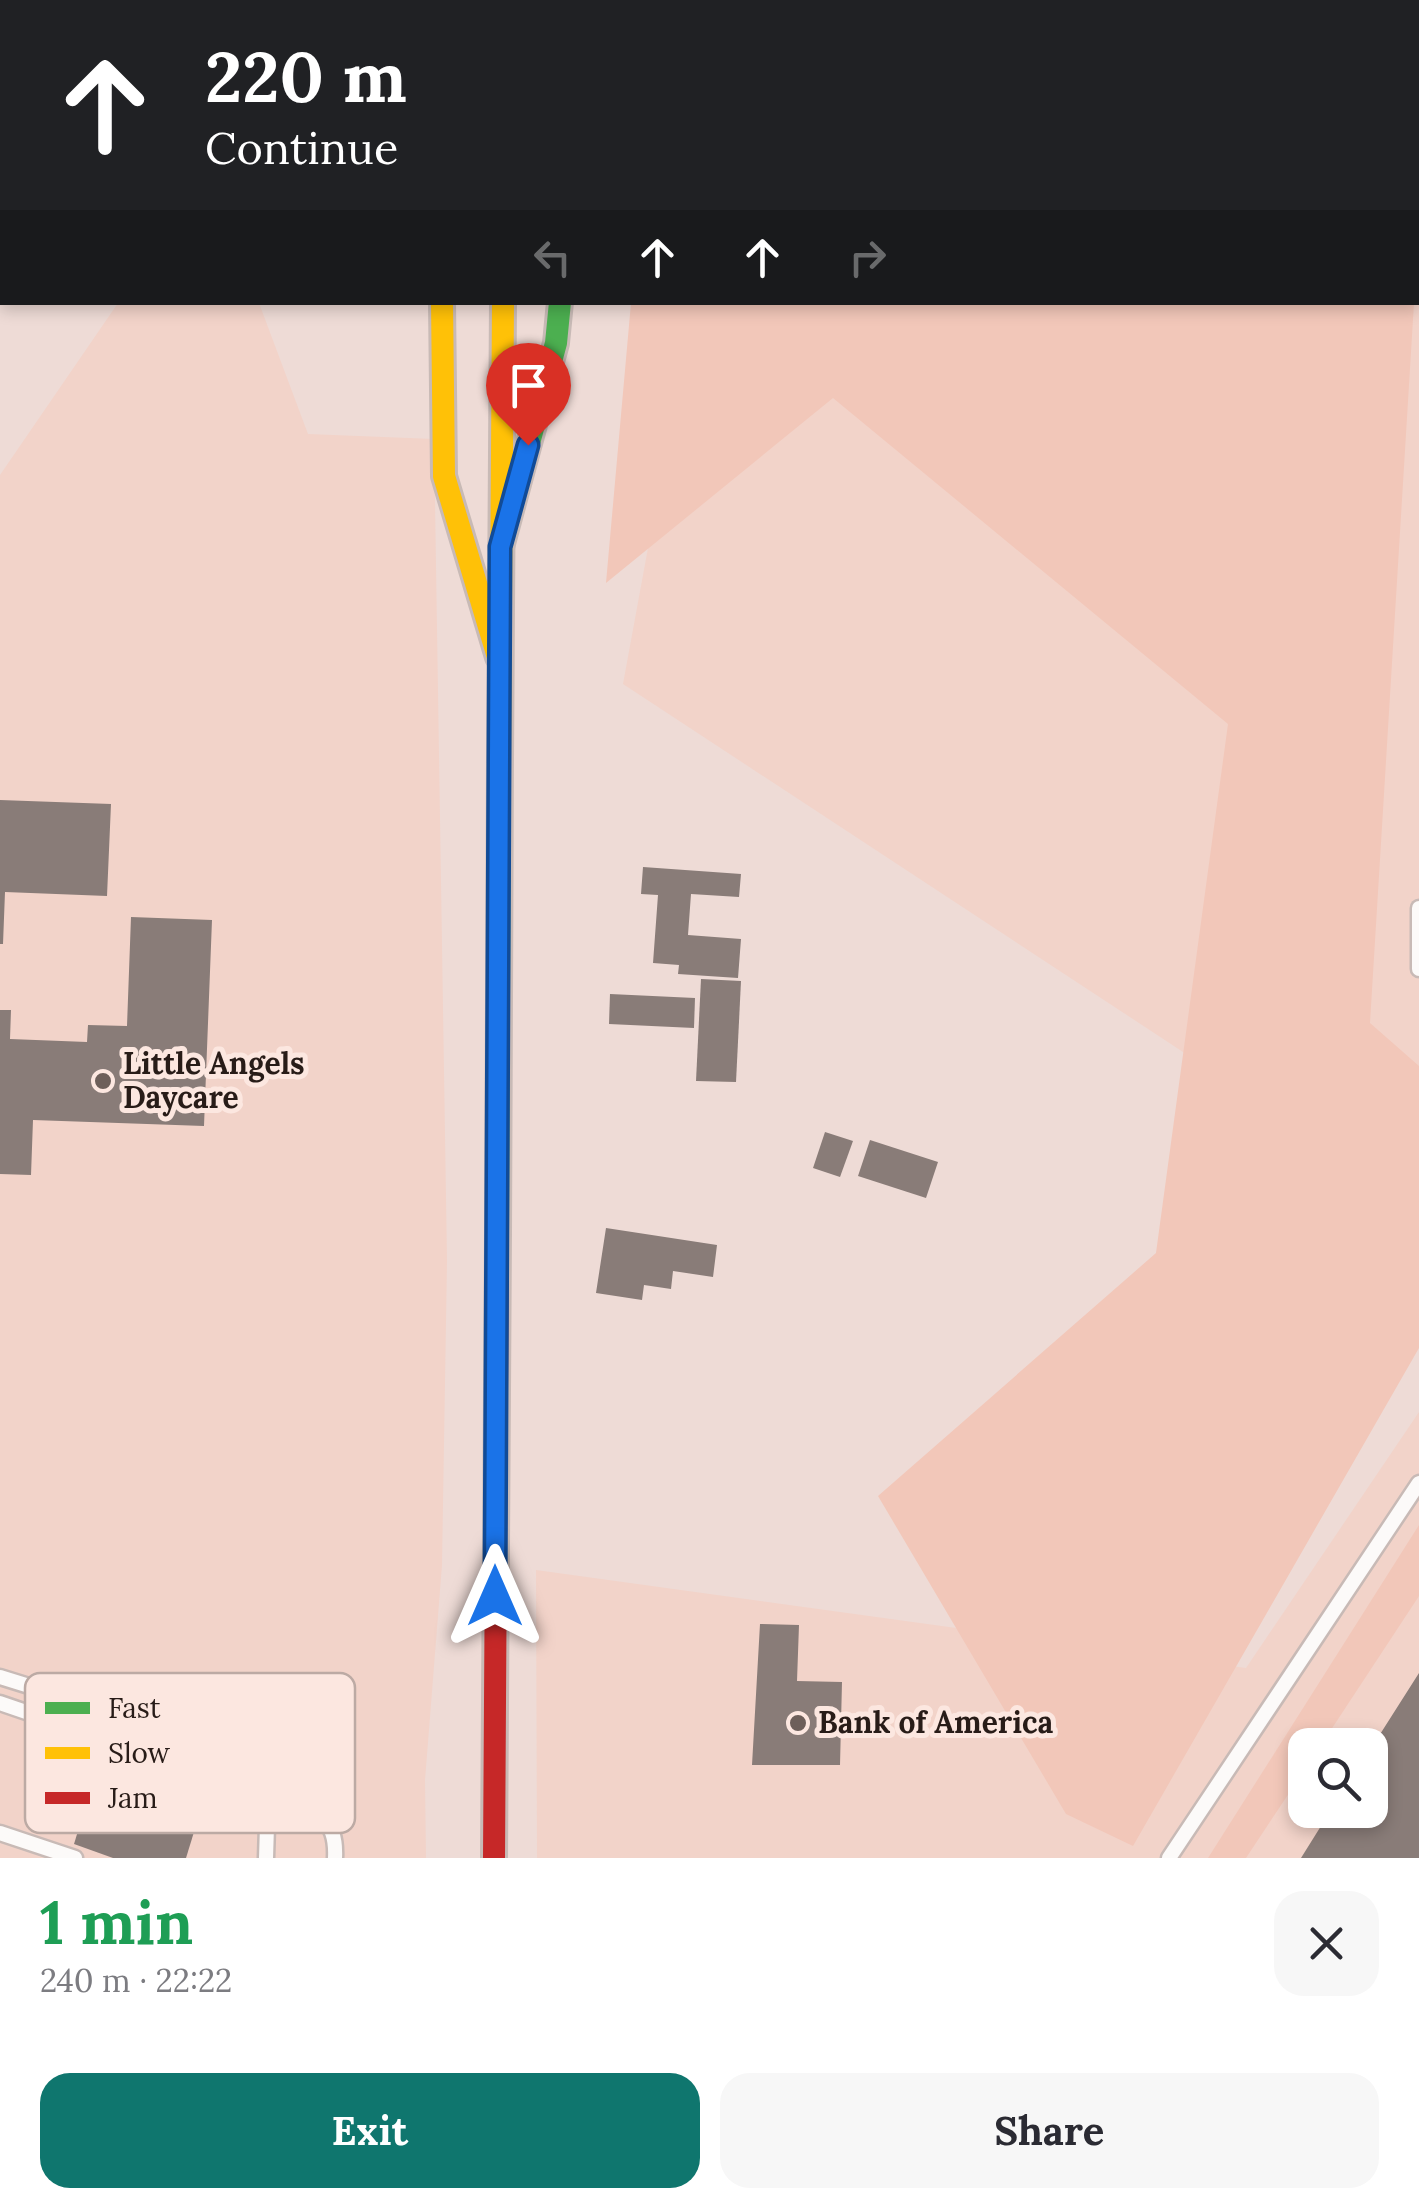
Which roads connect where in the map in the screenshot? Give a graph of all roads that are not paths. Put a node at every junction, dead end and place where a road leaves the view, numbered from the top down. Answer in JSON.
{"nodes":[{"id":1,"x":442,"y":305,"type":"edge"},
{"id":2,"x":503,"y":305,"type":"edge"},
{"id":3,"x":560,"y":305,"type":"edge"},
{"id":4,"x":500,"y":547,"type":"junction"},
{"id":5,"x":498,"y":656,"type":"junction"},
{"id":6,"x":1419,"y":908,"type":"edge"},
{"id":7,"x":1419,"y":970,"type":"edge"},
{"id":8,"x":1419,"y":1483,"type":"edge"},
{"id":9,"x":0,"y":1677,"type":"edge"},
{"id":10,"x":25,"y":1685,"type":"edge"},
{"id":11,"x":0,"y":1703,"type":"edge"},
{"id":12,"x":25,"y":1711,"type":"edge"},
{"id":13,"x":0,"y":1833,"type":"edge"},
{"id":14,"x":267,"y":1833,"type":"edge"},
{"id":15,"x":333,"y":1833,"type":"edge"},
{"id":16,"x":75,"y":1858,"type":"edge"},
{"id":17,"x":266,"y":1858,"type":"edge"},
{"id":18,"x":335,"y":1858,"type":"edge"},
{"id":19,"x":494,"y":1858,"type":"edge"},
{"id":20,"x":1169,"y":1858,"type":"edge"}],
"edges":[{"from":1,"to":5,"type":"main road"},
{"from":2,"to":4,"type":"main road"},
{"from":3,"to":4,"type":"main road"},
{"from":4,"to":5,"type":"main road"},
{"from":5,"to":19,"type":"main road"},
{"from":6,"to":7,"type":"lane"},
{"from":8,"to":20,"type":"lane"},
{"from":9,"to":10,"type":"lane"},
{"from":11,"to":12,"type":"lane"},
{"from":13,"to":16,"type":"lane"},
{"from":14,"to":17,"type":"lane"},
{"from":15,"to":18,"type":"lane"}]}
